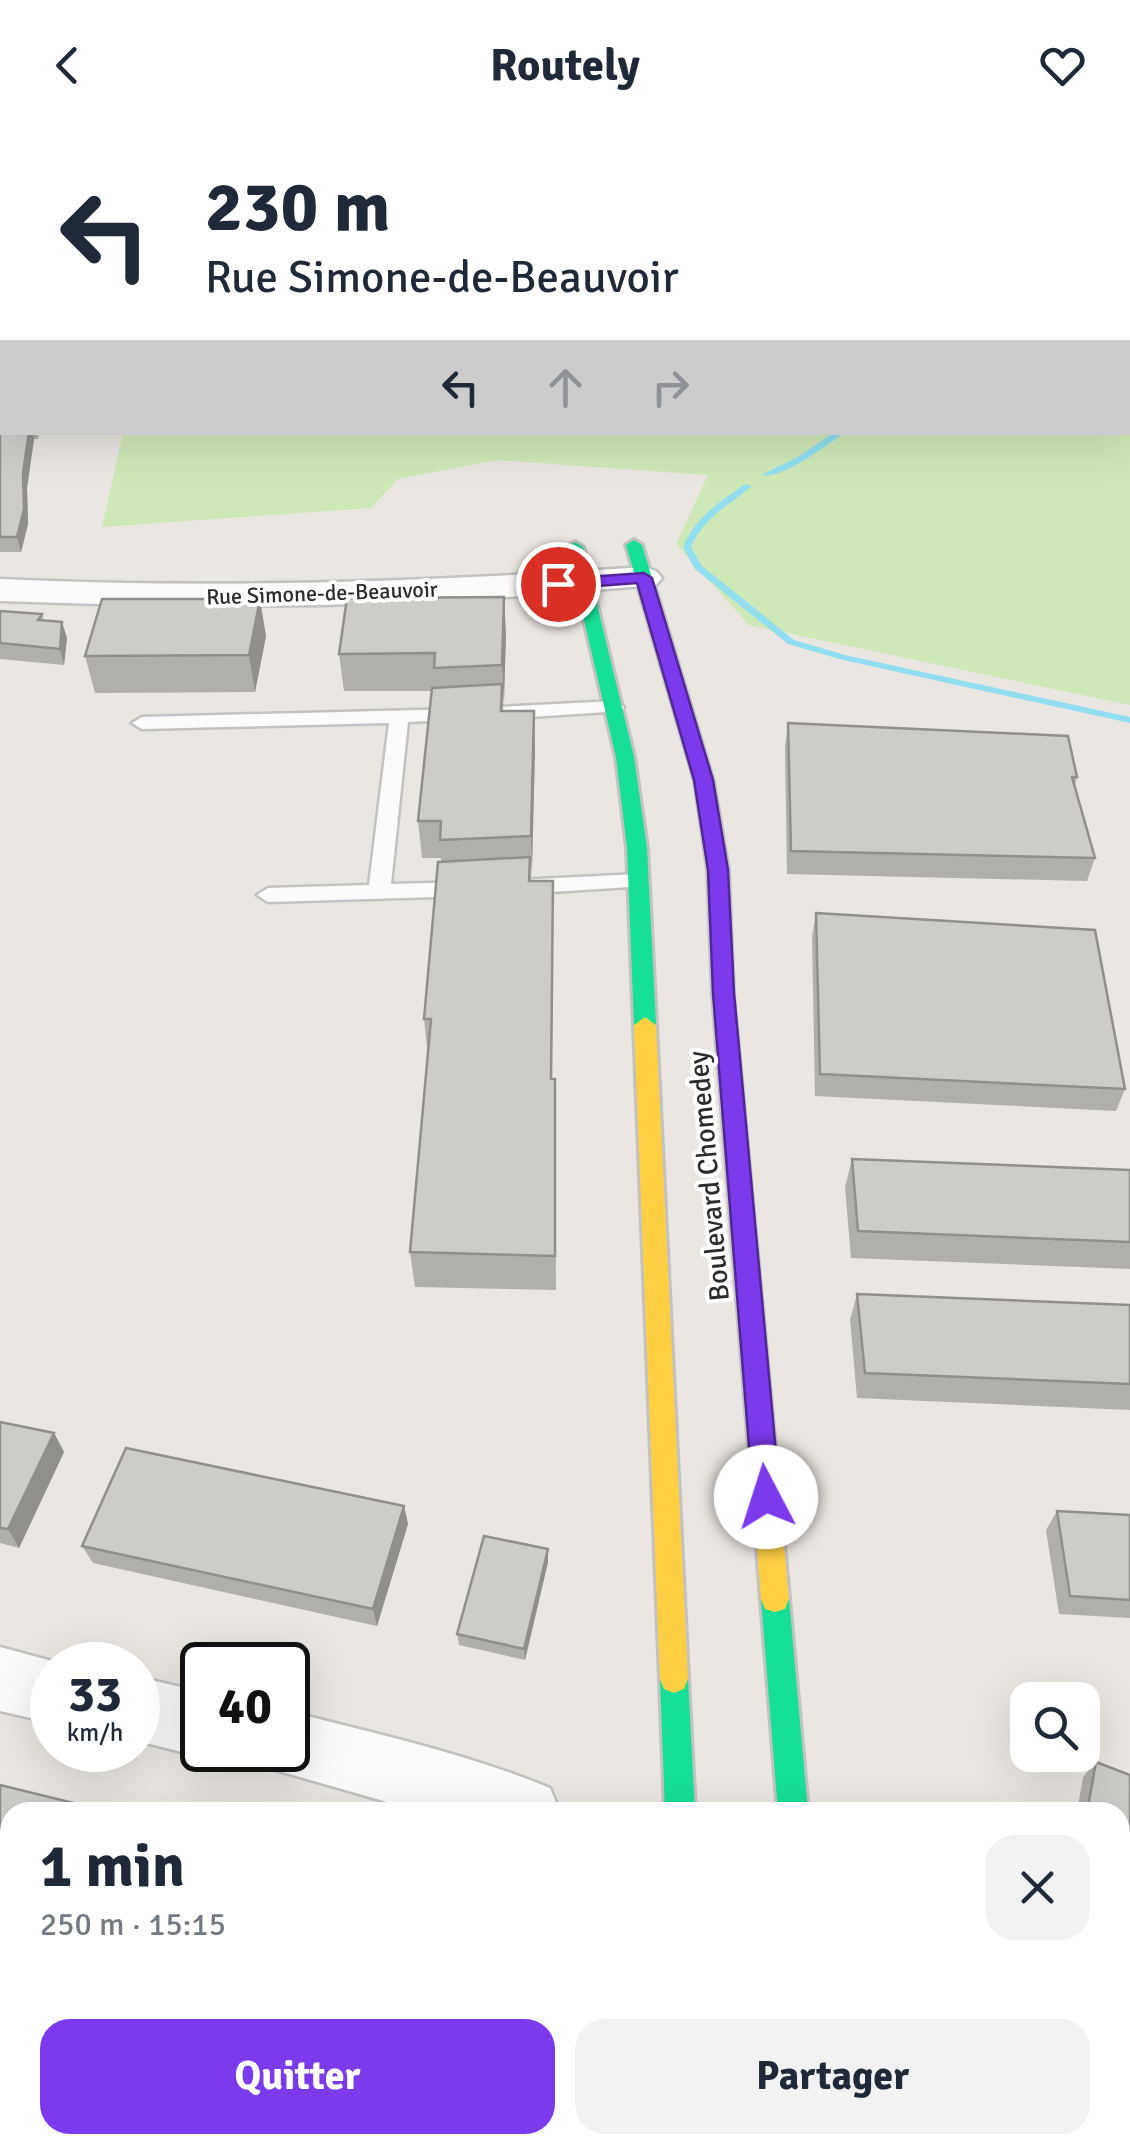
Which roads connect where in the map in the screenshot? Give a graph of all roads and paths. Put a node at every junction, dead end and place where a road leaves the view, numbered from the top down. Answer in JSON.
{"nodes":[{"id":1,"x":575,"y":547,"type":"dead end"},
{"id":2,"x":639,"y":561,"type":"joint"},
{"id":3,"x":584,"y":582,"type":"junction"},
{"id":4,"x":0,"y":590,"type":"edge"},
{"id":5,"x":614,"y":707,"type":"junction"},
{"id":6,"x":399,"y":718,"type":"junction"},
{"id":7,"x":142,"y":723,"type":"dead end"},
{"id":8,"x":638,"y":880,"type":"junction"},
{"id":9,"x":379,"y":894,"type":"junction"},
{"id":10,"x":268,"y":895,"type":"dead end"},
{"id":11,"x":0,"y":1679,"type":"edge"},
{"id":12,"x":30,"y":1686,"type":"edge"},
{"id":13,"x":310,"y":1750,"type":"edge"},
{"id":14,"x":496,"y":1802,"type":"edge"},
{"id":15,"x":680,"y":1802,"type":"edge"},
{"id":16,"x":792,"y":1802,"type":"edge"}],
"edges":[{"from":1,"to":3,"type":"street","name":"Boulevard Chomedey"},
{"from":2,"to":3,"type":"street","name":"Rue Simone-de-Beauvoir"},
{"from":2,"to":16,"type":"street","name":"Boulevard Chomedey"},
{"from":3,"to":4,"type":"street","name":"Rue Simone-de-Beauvoir"},
{"from":3,"to":5,"type":"street","name":"Boulevard Chomedey"},
{"from":5,"to":6,"type":"lane"},
{"from":5,"to":8,"type":"street","name":"Boulevard Chomedey"},
{"from":6,"to":7,"type":"lane"},
{"from":6,"to":9,"type":"lane"},
{"from":8,"to":9,"type":"lane"},
{"from":8,"to":15,"type":"street","name":"Boulevard Chomedey"},
{"from":9,"to":10,"type":"lane"},
{"from":11,"to":12,"type":"street"},
{"from":13,"to":14,"type":"street"}]}
